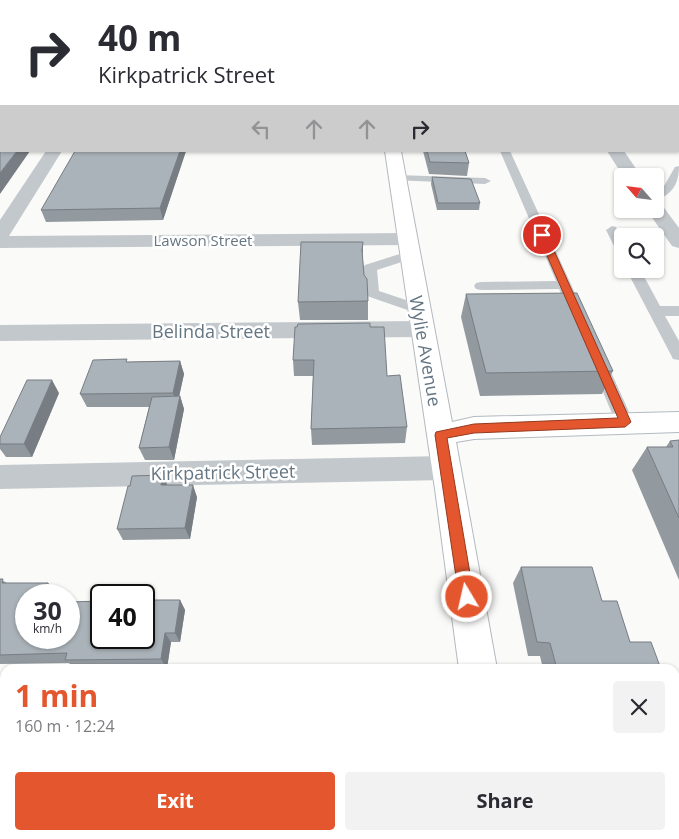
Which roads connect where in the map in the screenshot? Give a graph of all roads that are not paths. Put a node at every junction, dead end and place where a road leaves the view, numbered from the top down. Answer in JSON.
{"nodes":[{"id":1,"x":53,"y":152,"type":"edge"},
{"id":2,"x":393,"y":152,"type":"edge"},
{"id":3,"x":505,"y":152,"type":"edge"},
{"id":4,"x":616,"y":152,"type":"edge"},
{"id":5,"x":627,"y":168,"type":"edge"},
{"id":6,"x":679,"y":169,"type":"edge"},
{"id":7,"x":397,"y":178,"type":"junction"},
{"id":8,"x":485,"y":181,"type":"dead end"},
{"id":9,"x":664,"y":191,"type":"edge"},
{"id":10,"x":662,"y":218,"type":"edge"},
{"id":11,"x":612,"y":230,"type":"dead end"},
{"id":12,"x":614,"y":234,"type":"edge"},
{"id":13,"x":0,"y":235,"type":"edge"},
{"id":14,"x":0,"y":242,"type":"edge"},
{"id":15,"x":679,"y":242,"type":"edge"},
{"id":16,"x":408,"y":247,"type":"junction"},
{"id":17,"x":638,"y":278,"type":"edge"},
{"id":18,"x":564,"y":285,"type":"junction"},
{"id":19,"x":481,"y":286,"type":"dead end"},
{"id":20,"x":679,"y":311,"type":"edge"},
{"id":21,"x":657,"y":312,"type":"junction"},
{"id":22,"x":420,"y":319,"type":"junction"},
{"id":23,"x":584,"y":330,"type":"edge"},
{"id":24,"x":0,"y":333,"type":"edge"},
{"id":25,"x":592,"y":348,"type":"edge"},
{"id":26,"x":679,"y":355,"type":"edge"},
{"id":27,"x":625,"y":422,"type":"junction"},
{"id":28,"x":679,"y":422,"type":"edge"},
{"id":29,"x":440,"y":435,"type":"junction"},
{"id":30,"x":446,"y":468,"type":"junction"},
{"id":31,"x":0,"y":477,"type":"edge"},
{"id":32,"x":477,"y":664,"type":"edge"}],
"edges":[{"from":1,"to":13,"type":"street"},
{"from":2,"to":7,"type":"street","name":"Wylie Avenue"},
{"from":3,"to":18,"type":"lane"},
{"from":4,"to":5,"type":"street"},
{"from":6,"to":9,"type":"lane"},
{"from":7,"to":8,"type":"lane"},
{"from":7,"to":16,"type":"street","name":"Wylie Avenue"},
{"from":10,"to":15,"type":"street"},
{"from":11,"to":12,"type":"lane"},
{"from":14,"to":16,"type":"street","name":"Lawson Street"},
{"from":16,"to":22,"type":"street","name":"Wylie Avenue"},
{"from":16,"to":22,"type":"lane"},
{"from":17,"to":21,"type":"lane"},
{"from":18,"to":19,"type":"lane"},
{"from":18,"to":23,"type":"lane"},
{"from":20,"to":21,"type":"lane"},
{"from":21,"to":26,"type":"lane"},
{"from":22,"to":24,"type":"street","name":"Belinda Street"},
{"from":22,"to":29,"type":"street","name":"Wylie Avenue"},
{"from":25,"to":27,"type":"lane"},
{"from":27,"to":28,"type":"street"},
{"from":27,"to":29,"type":"street"},
{"from":29,"to":30,"type":"street","name":"Wylie Avenue"},
{"from":30,"to":31,"type":"street","name":"Kirkpatrick Street"},
{"from":30,"to":32,"type":"street","name":"Wylie Avenue"}]}
